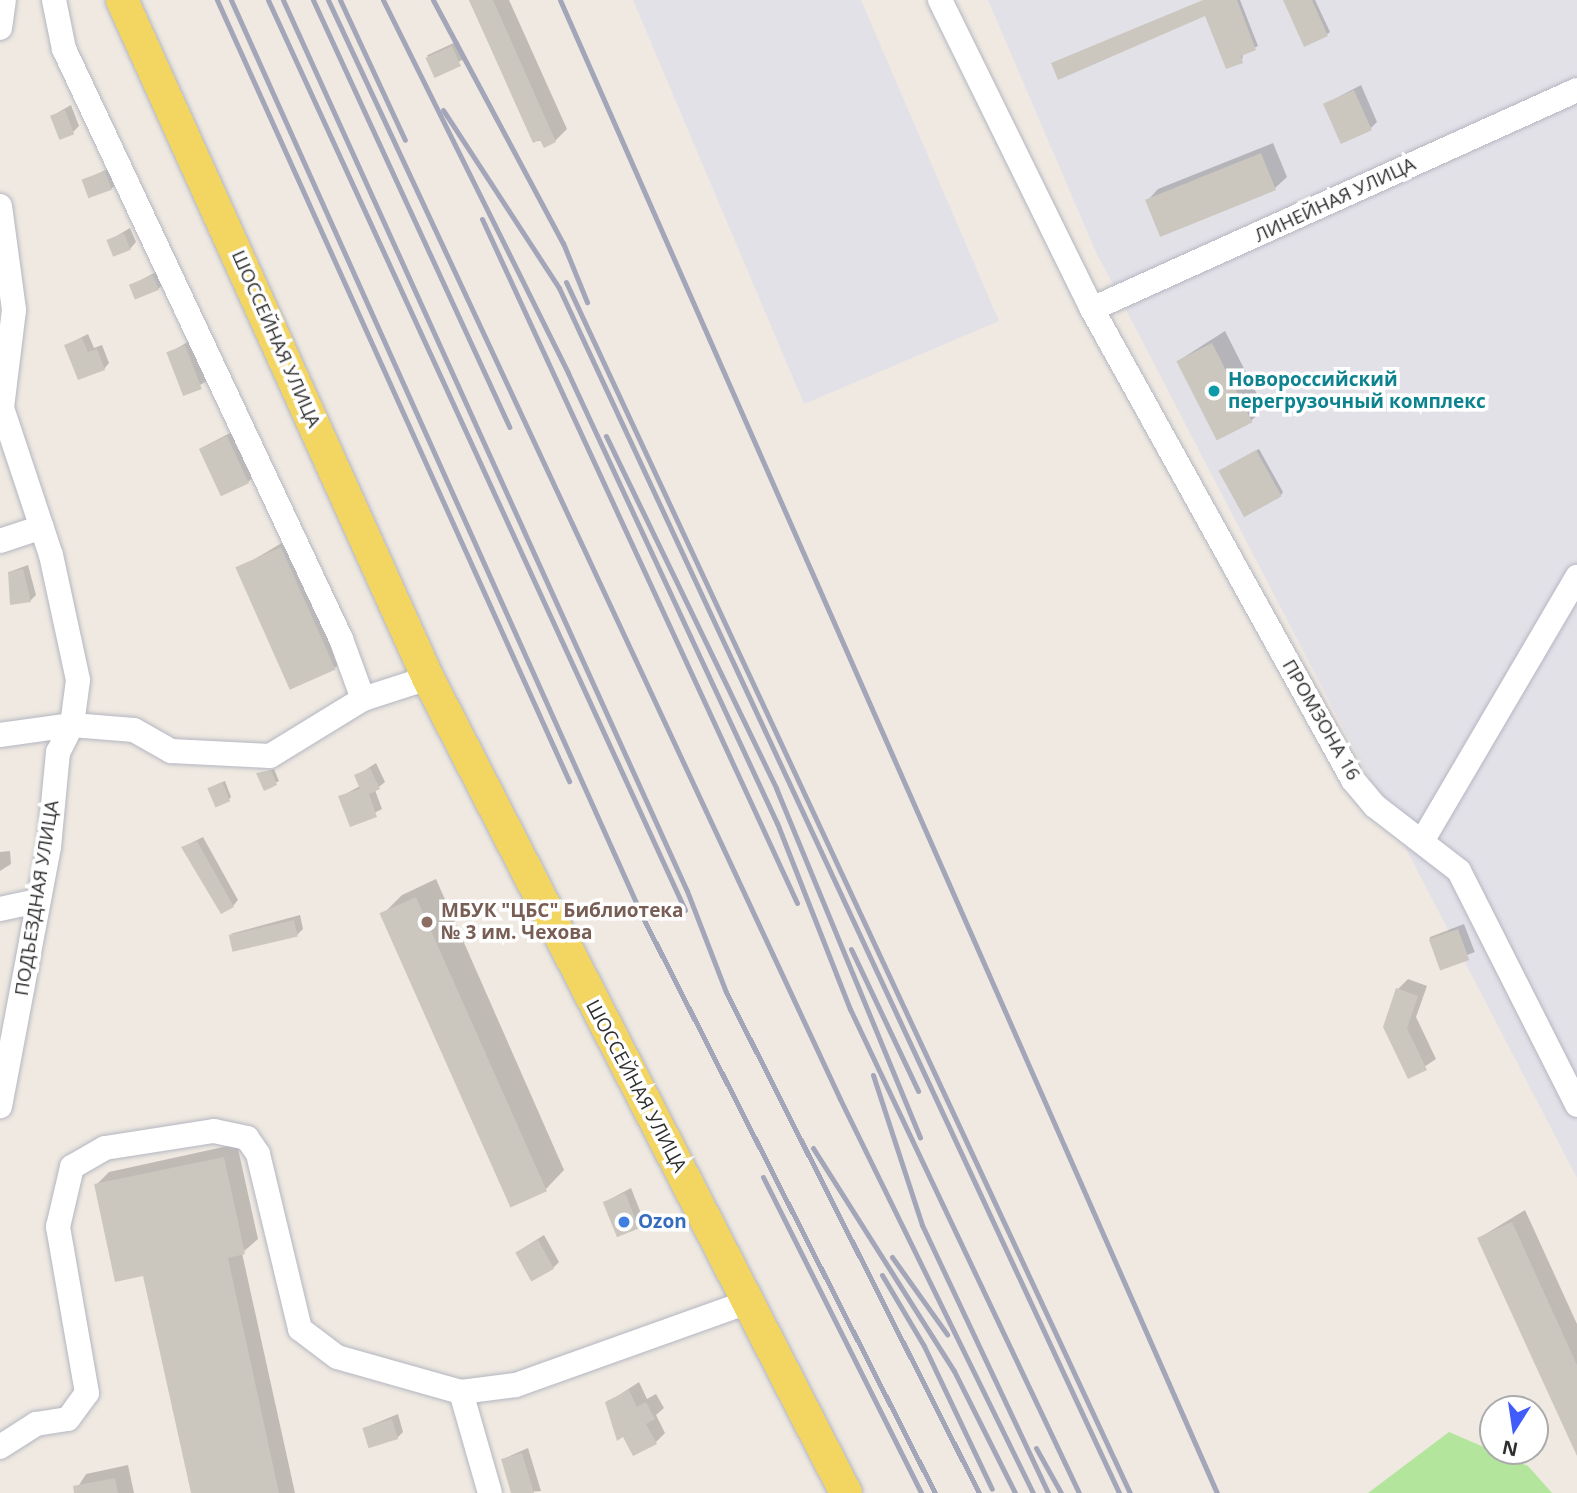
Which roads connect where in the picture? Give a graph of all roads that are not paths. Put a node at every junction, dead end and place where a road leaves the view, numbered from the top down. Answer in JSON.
{"nodes":[{"id":1,"x":4,"y":0,"type":"edge"},
{"id":2,"x":54,"y":0,"type":"edge"},
{"id":3,"x":122,"y":0,"type":"edge"},
{"id":4,"x":940,"y":0,"type":"edge"},
{"id":5,"x":0,"y":28,"type":"edge"},
{"id":6,"x":1577,"y":90,"type":"edge"},
{"id":7,"x":0,"y":206,"type":"edge"},
{"id":8,"x":1092,"y":309,"type":"junction"},
{"id":9,"x":42,"y":527,"type":"junction"},
{"id":10,"x":0,"y":541,"type":"edge"},
{"id":11,"x":1577,"y":577,"type":"edge"},
{"id":12,"x":428,"y":678,"type":"junction"},
{"id":13,"x":363,"y":699,"type":"junction"},
{"id":14,"x":72,"y":725,"type":"junction"},
{"id":15,"x":0,"y":736,"type":"edge"},
{"id":16,"x":1424,"y":838,"type":"junction"},
{"id":17,"x":37,"y":901,"type":"junction"},
{"id":18,"x":0,"y":909,"type":"edge"},
{"id":19,"x":1577,"y":1105,"type":"edge"},
{"id":20,"x":0,"y":1106,"type":"edge"},
{"id":21,"x":751,"y":1301,"type":"junction"},
{"id":22,"x":461,"y":1392,"type":"junction"},
{"id":23,"x":0,"y":1447,"type":"edge"},
{"id":24,"x":490,"y":1493,"type":"edge"},
{"id":25,"x":846,"y":1493,"type":"edge"}],
"edges":[{"from":1,"to":5,"type":"street"},
{"from":2,"to":13,"type":"street"},
{"from":3,"to":12,"type":"main road","name":"ШОССЕЙНАЯ УЛИЦА"},
{"from":4,"to":8,"type":"street","name":"ПРОМЗОНА 16"},
{"from":6,"to":8,"type":"street","name":"ЛИНЕЙНАЯ УЛИЦА"},
{"from":7,"to":9,"type":"street","name":"ПОДЪЕЗДНАЯ УЛИЦА"},
{"from":8,"to":16,"type":"street","name":"ПРОМЗОНА 16"},
{"from":9,"to":10,"type":"street"},
{"from":9,"to":14,"type":"street","name":"ПОДЪЕЗДНАЯ УЛИЦА"},
{"from":11,"to":16,"type":"street"},
{"from":12,"to":13,"type":"street"},
{"from":12,"to":21,"type":"main road","name":"ШОССЕЙНАЯ УЛИЦА"},
{"from":13,"to":14,"type":"street"},
{"from":14,"to":15,"type":"street"},
{"from":14,"to":17,"type":"street","name":"ПОДЪЕЗДНАЯ УЛИЦА"},
{"from":16,"to":19,"type":"street","name":"ПРОМЗОНА 16"},
{"from":17,"to":18,"type":"street"},
{"from":17,"to":20,"type":"street","name":"ПОДЪЕЗДНАЯ УЛИЦА"},
{"from":21,"to":22,"type":"street"},
{"from":21,"to":25,"type":"main road","name":"ШОССЕЙНАЯ УЛИЦА"},
{"from":22,"to":23,"type":"street"},
{"from":22,"to":24,"type":"street"}]}
